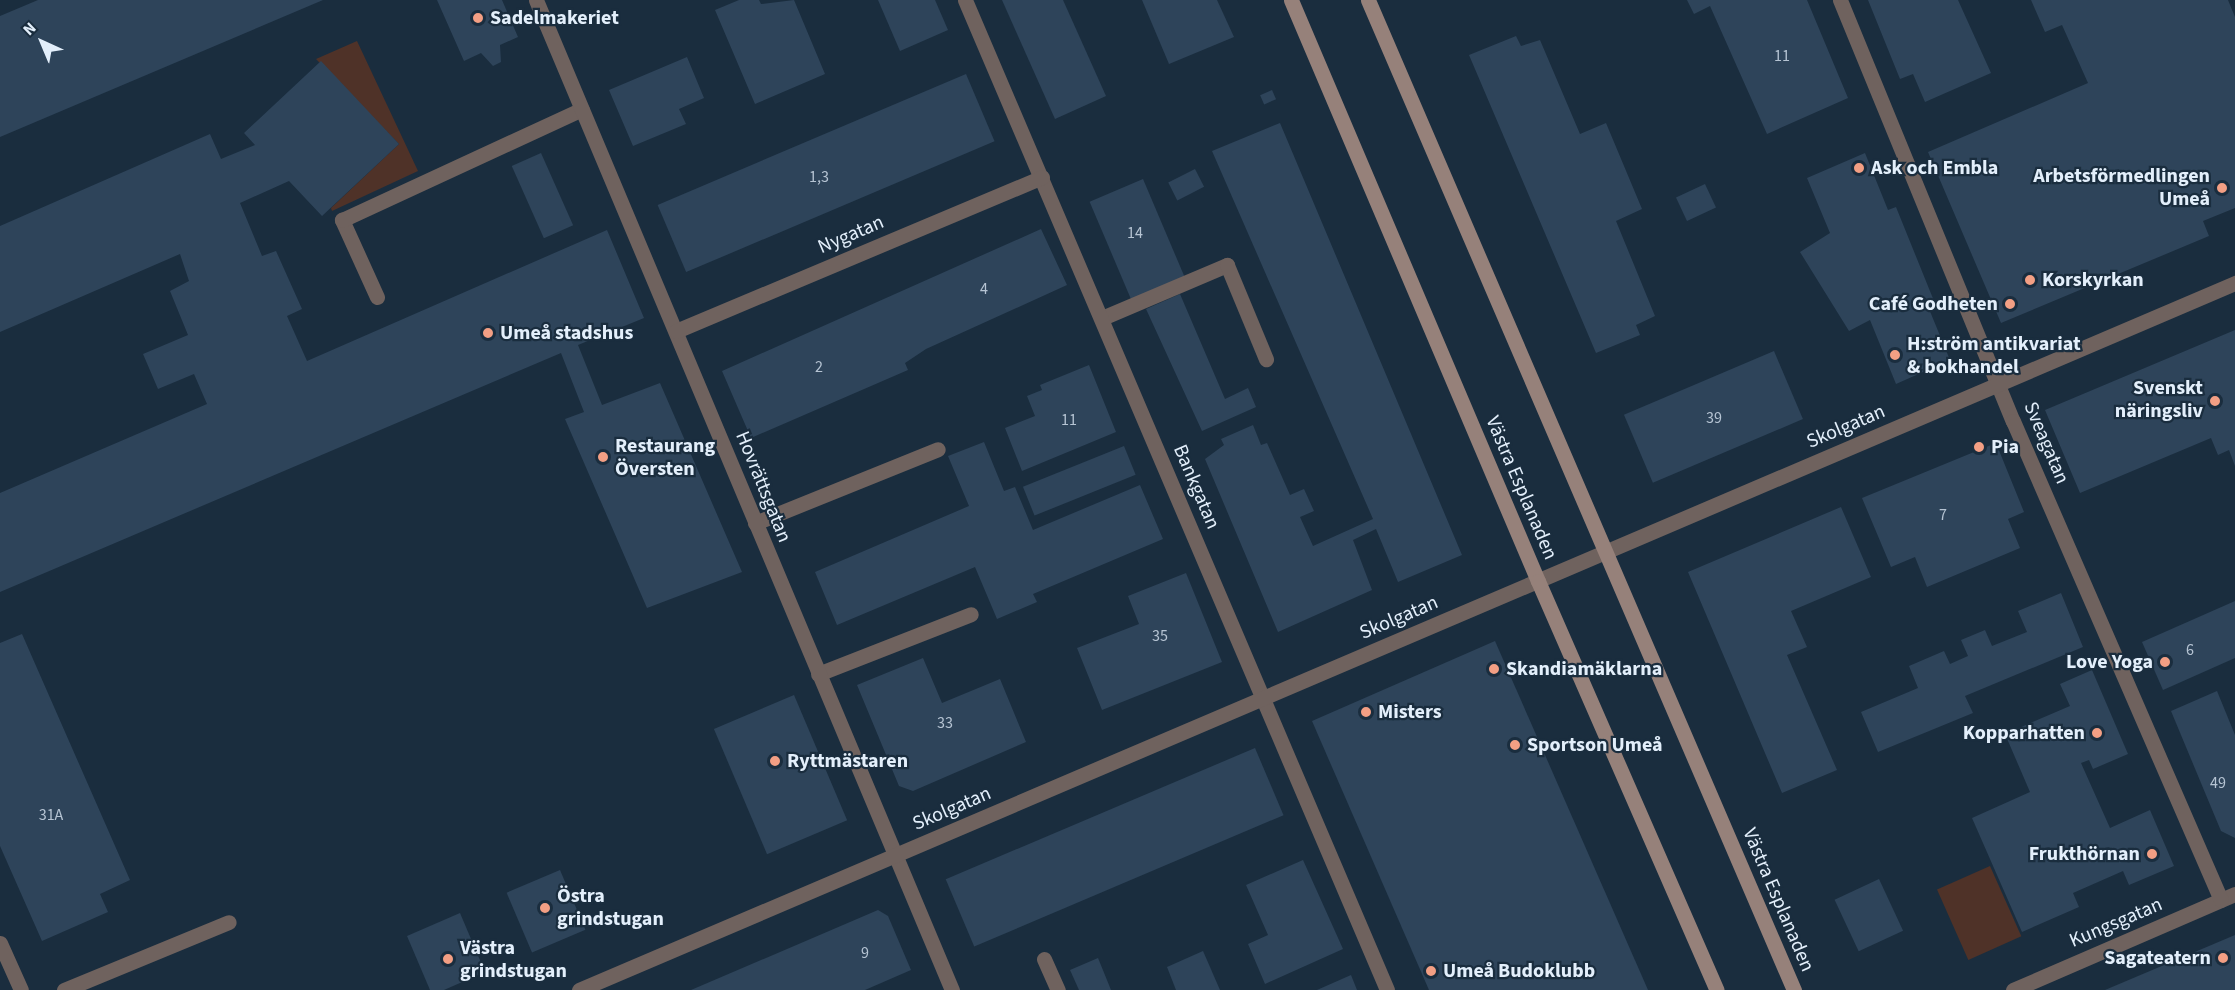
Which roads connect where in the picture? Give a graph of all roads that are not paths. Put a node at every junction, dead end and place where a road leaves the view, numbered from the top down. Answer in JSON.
{"nodes":[{"id":1,"x":536,"y":0,"type":"edge"},
{"id":2,"x":965,"y":0,"type":"edge"},
{"id":3,"x":1291,"y":0,"type":"edge"},
{"id":4,"x":1368,"y":0,"type":"edge"},
{"id":5,"x":1840,"y":0,"type":"edge"},
{"id":6,"x":582,"y":109,"type":"junction"},
{"id":7,"x":1042,"y":177,"type":"junction"},
{"id":8,"x":2235,"y":283,"type":"edge"},
{"id":9,"x":377,"y":297,"type":"dead end"},
{"id":10,"x":1102,"y":318,"type":"junction"},
{"id":11,"x":676,"y":331,"type":"junction"},
{"id":12,"x":1266,"y":359,"type":"dead end"},
{"id":13,"x":1998,"y":386,"type":"junction"},
{"id":14,"x":938,"y":449,"type":"dead end"},
{"id":15,"x":755,"y":523,"type":"junction"},
{"id":16,"x":1605,"y":552,"type":"junction"},
{"id":17,"x":1538,"y":581,"type":"junction"},
{"id":18,"x":971,"y":614,"type":"dead end"},
{"id":19,"x":818,"y":674,"type":"junction"},
{"id":20,"x":1263,"y":700,"type":"junction"},
{"id":21,"x":894,"y":856,"type":"junction"},
{"id":22,"x":2228,"y":897,"type":"edge"},
{"id":23,"x":229,"y":922,"type":"dead end"},
{"id":24,"x":0,"y":942,"type":"edge"},
{"id":25,"x":1044,"y":959,"type":"dead end"},
{"id":26,"x":1715,"y":987,"type":"edge"},
{"id":27,"x":21,"y":990,"type":"edge"},
{"id":28,"x":64,"y":990,"type":"edge"},
{"id":29,"x":579,"y":990,"type":"edge"},
{"id":30,"x":952,"y":990,"type":"edge"},
{"id":31,"x":1058,"y":990,"type":"edge"},
{"id":32,"x":1387,"y":990,"type":"edge"},
{"id":33,"x":1794,"y":990,"type":"edge"},
{"id":34,"x":2013,"y":990,"type":"edge"}],
"edges":[{"from":1,"to":6,"type":"street","name":"Hovrättsgatan"},
{"from":2,"to":7,"type":"street","name":"Bankgatan"},
{"from":3,"to":17,"type":"main road","name":"Västra Esplanaden"},
{"from":4,"to":16,"type":"main road","name":"Västra Esplanaden"},
{"from":5,"to":13,"type":"street","name":"Sveagatan"},
{"from":6,"to":9,"type":"street"},
{"from":6,"to":11,"type":"street","name":"Hovrättsgatan"},
{"from":7,"to":10,"type":"street","name":"Bankgatan"},
{"from":7,"to":11,"type":"street","name":"Nygatan"},
{"from":8,"to":13,"type":"street","name":"Skolgatan"},
{"from":10,"to":12,"type":"street"},
{"from":10,"to":20,"type":"street","name":"Bankgatan"},
{"from":11,"to":15,"type":"street","name":"Hovrättsgatan"},
{"from":13,"to":16,"type":"street","name":"Skolgatan"},
{"from":13,"to":22,"type":"street","name":"Sveagatan"},
{"from":14,"to":15,"type":"street"},
{"from":15,"to":19,"type":"street","name":"Hovrättsgatan"},
{"from":16,"to":17,"type":"street","name":"Skolgatan"},
{"from":16,"to":33,"type":"main road","name":"Västra Esplanaden"},
{"from":17,"to":20,"type":"street","name":"Skolgatan"},
{"from":17,"to":26,"type":"main road","name":"Västra Esplanaden"},
{"from":18,"to":19,"type":"street"},
{"from":19,"to":21,"type":"street","name":"Hovrättsgatan"},
{"from":20,"to":21,"type":"street","name":"Skolgatan"},
{"from":20,"to":32,"type":"street","name":"Bankgatan"},
{"from":21,"to":29,"type":"street","name":"Skolgatan"},
{"from":21,"to":30,"type":"street","name":"Hovrättsgatan"},
{"from":22,"to":34,"type":"street","name":"Kungsgatan"},
{"from":23,"to":28,"type":"street"},
{"from":24,"to":27,"type":"street"},
{"from":25,"to":31,"type":"street"}]}
